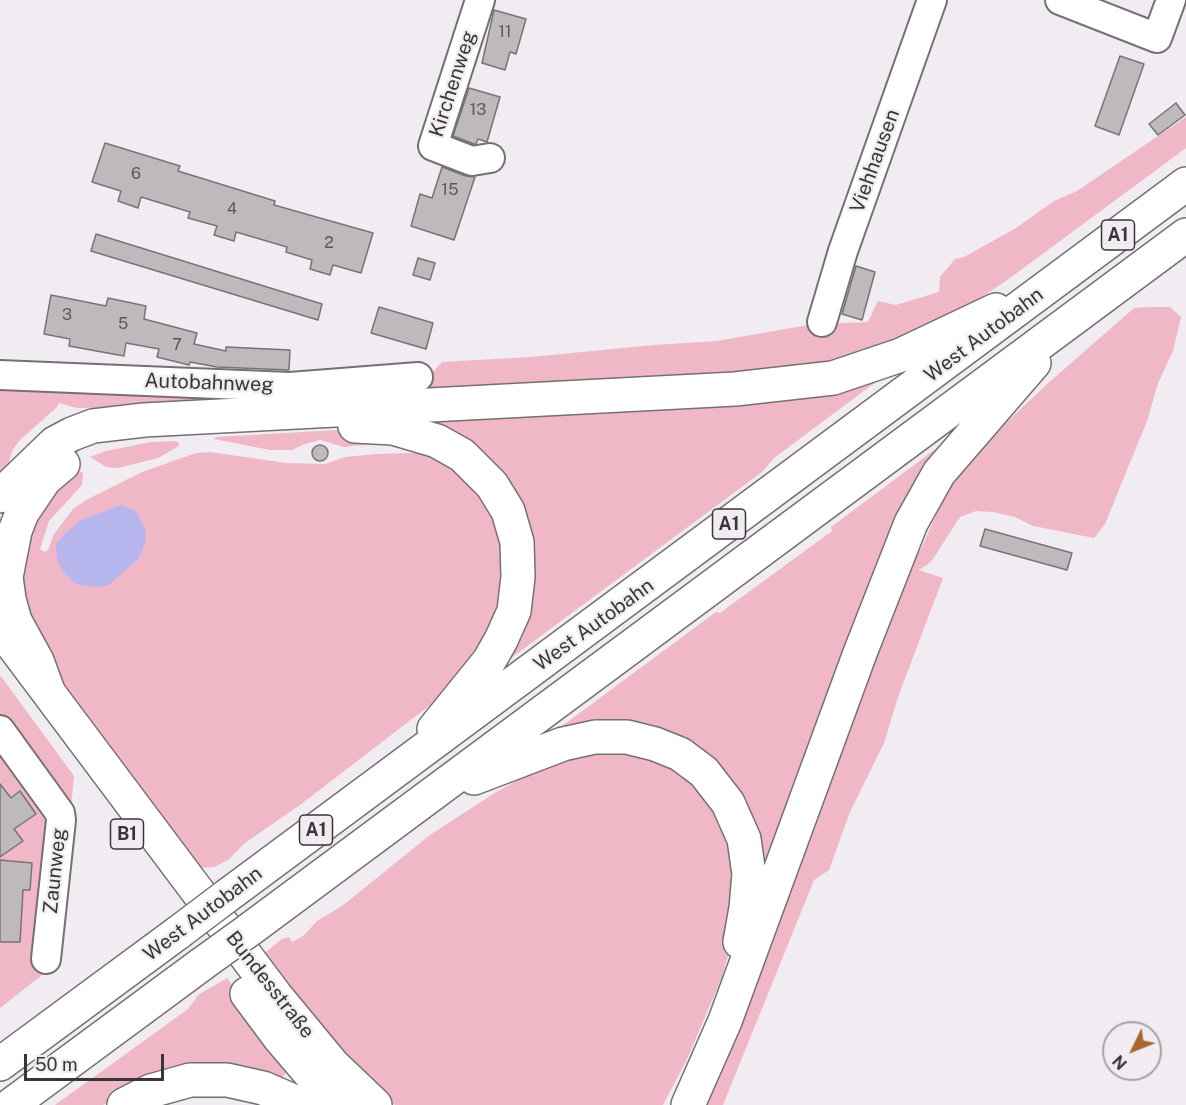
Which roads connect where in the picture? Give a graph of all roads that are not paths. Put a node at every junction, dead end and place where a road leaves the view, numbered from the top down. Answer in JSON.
{"nodes":[{"id":1,"x":480,"y":0,"type":"edge"},
{"id":2,"x":932,"y":0,"type":"edge"},
{"id":3,"x":1060,"y":0,"type":"edge"},
{"id":4,"x":1171,"y":0,"type":"edge"},
{"id":5,"x":490,"y":158,"type":"dead end"},
{"id":6,"x":1186,"y":184,"type":"edge"},
{"id":7,"x":1186,"y":235,"type":"edge"},
{"id":8,"x":1049,"y":286,"type":"junction"},
{"id":9,"x":1072,"y":319,"type":"junction"},
{"id":10,"x":822,"y":322,"type":"dead end"},
{"id":11,"x":0,"y":375,"type":"edge"},
{"id":12,"x":418,"y":377,"type":"dead end"},
{"id":13,"x":0,"y":496,"type":"edge"},
{"id":14,"x":0,"y":628,"type":"edge"},
{"id":15,"x":0,"y":661,"type":"edge"},
{"id":16,"x":48,"y":691,"type":"junction"},
{"id":17,"x":0,"y":730,"type":"edge"},
{"id":18,"x":409,"y":761,"type":"junction"},
{"id":19,"x":433,"y":794,"type":"junction"},
{"id":20,"x":46,"y":959,"type":"dead end"},
{"id":21,"x":0,"y":1064,"type":"edge"},
{"id":22,"x":11,"y":1105,"type":"edge"},
{"id":23,"x":124,"y":1105,"type":"edge"},
{"id":24,"x":302,"y":1105,"type":"edge"},
{"id":25,"x":340,"y":1105,"type":"edge"},
{"id":26,"x":375,"y":1105,"type":"edge"},
{"id":27,"x":671,"y":1105,"type":"edge"},
{"id":28,"x":688,"y":1105,"type":"edge"}],
"edges":[{"from":1,"to":5,"type":"street","name":"Kirchenweg"},
{"from":2,"to":10,"type":"street","name":"Viehhausen"},
{"from":3,"to":4,"type":"street"},
{"from":6,"to":8,"type":"main road","name":"West Autobahn","number":"A1"},
{"from":7,"to":9,"type":"main road","name":"West Autobahn","number":"A1"},
{"from":8,"to":13,"type":"main road"},
{"from":8,"to":18,"type":"main road","name":"West Autobahn","number":"A1"},
{"from":9,"to":19,"type":"main road","name":"West Autobahn","number":"A1"},
{"from":9,"to":28,"type":"main road"},
{"from":11,"to":12,"type":"street","name":"Autobahnweg"},
{"from":14,"to":16,"type":"main road","name":"Bundesstraße","number":"B1"},
{"from":15,"to":25,"type":"main road","name":"Bundesstraße","number":"B1"},
{"from":16,"to":18,"type":"main road"},
{"from":16,"to":26,"type":"main road","name":"Bundesstraße","number":"B1"},
{"from":17,"to":20,"type":"street","name":"Zaunweg"},
{"from":18,"to":21,"type":"main road","name":"West Autobahn","number":"A1","bridge":true},
{"from":19,"to":22,"type":"main road","name":"West Autobahn","number":"A1","bridge":true},
{"from":19,"to":27,"type":"main road"},
{"from":23,"to":24,"type":"main road"}]}
